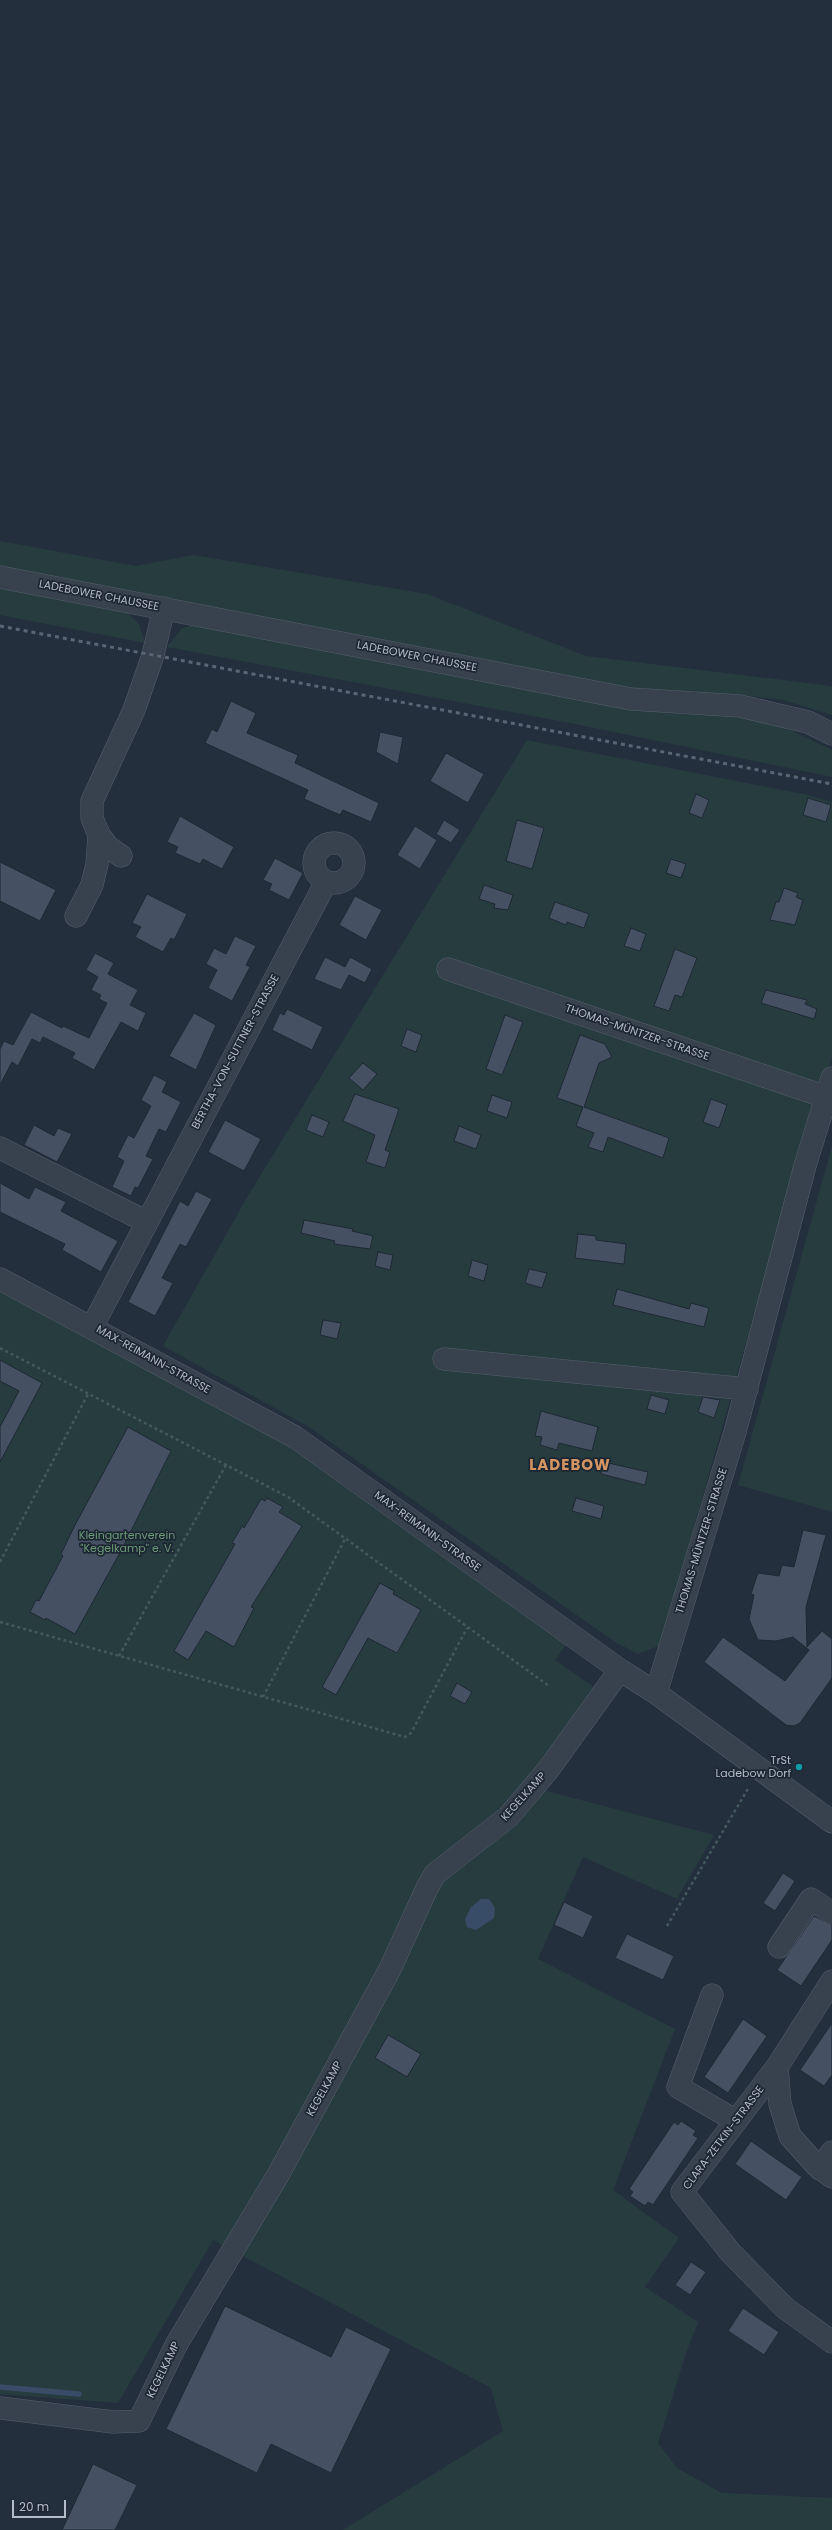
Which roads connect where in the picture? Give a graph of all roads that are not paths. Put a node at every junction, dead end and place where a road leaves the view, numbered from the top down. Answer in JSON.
{"nodes":[{"id":1,"x":0,"y":577,"type":"edge"},
{"id":2,"x":164,"y":608,"type":"junction"},
{"id":3,"x":832,"y":734,"type":"edge"},
{"id":4,"x":98,"y":835,"type":"junction"},
{"id":5,"x":121,"y":856,"type":"dead end"},
{"id":6,"x":326,"y":882,"type":"dead end"},
{"id":7,"x":76,"y":916,"type":"dead end"},
{"id":8,"x":448,"y":969,"type":"dead end"},
{"id":9,"x":829,"y":1087,"type":"edge"},
{"id":10,"x":0,"y":1148,"type":"edge"},
{"id":11,"x":147,"y":1222,"type":"junction"},
{"id":12,"x":0,"y":1279,"type":"edge"},
{"id":13,"x":92,"y":1327,"type":"junction"},
{"id":14,"x":444,"y":1359,"type":"dead end"},
{"id":15,"x":747,"y":1389,"type":"junction"},
{"id":16,"x":620,"y":1670,"type":"junction"},
{"id":17,"x":656,"y":1693,"type":"junction"},
{"id":18,"x":832,"y":1822,"type":"edge"},
{"id":19,"x":832,"y":1913,"type":"edge"},
{"id":20,"x":778,"y":1947,"type":"dead end"},
{"id":21,"x":830,"y":1987,"type":"edge"},
{"id":22,"x":712,"y":1995,"type":"dead end"},
{"id":23,"x":777,"y":2067,"type":"junction"},
{"id":24,"x":736,"y":2121,"type":"junction"},
{"id":25,"x":828,"y":2166,"type":"edge"},
{"id":26,"x":832,"y":2342,"type":"edge"},
{"id":27,"x":0,"y":2408,"type":"edge"}],
"edges":[{"from":1,"to":2,"type":"street","name":"LADEBOWER CHAUSSEE"},
{"from":2,"to":3,"type":"street","name":"LADEBOWER CHAUSSEE"},
{"from":2,"to":4,"type":"street"},
{"from":4,"to":5,"type":"street"},
{"from":4,"to":7,"type":"street"},
{"from":6,"to":11,"type":"street","name":"BERTHA-VON-SUTTNER-STRASSE"},
{"from":8,"to":9,"type":"street","name":"THOMAS-MÜNTZER-STRASSE"},
{"from":9,"to":15,"type":"street","name":"THOMAS-MÜNTZER-STRASSE"},
{"from":10,"to":11,"type":"street"},
{"from":11,"to":13,"type":"street","name":"BERTHA-VON-SUTTNER-STRASSE"},
{"from":12,"to":13,"type":"street","name":"MAX-REIMANN-STRASSE"},
{"from":13,"to":16,"type":"street","name":"MAX-REIMANN-STRASSE"},
{"from":14,"to":15,"type":"street"},
{"from":15,"to":17,"type":"street","name":"THOMAS-MÜNTZER-STRASSE"},
{"from":16,"to":17,"type":"street","name":"MAX-REIMANN-STRASSE"},
{"from":16,"to":27,"type":"street","name":"KEGELKAMP"},
{"from":17,"to":18,"type":"street","name":"MAX-REIMANN-STRASSE"},
{"from":19,"to":20,"type":"street"},
{"from":21,"to":23,"type":"street","name":"CLARA-ZETKIN-STRASSE"},
{"from":22,"to":24,"type":"street"},
{"from":23,"to":24,"type":"street","name":"CLARA-ZETKIN-STRASSE"},
{"from":23,"to":25,"type":"street","name":"CLARA-ZETKIN-STRASSE"},
{"from":24,"to":26,"type":"street","name":"CLARA-ZETKIN-STRASSE"}]}
